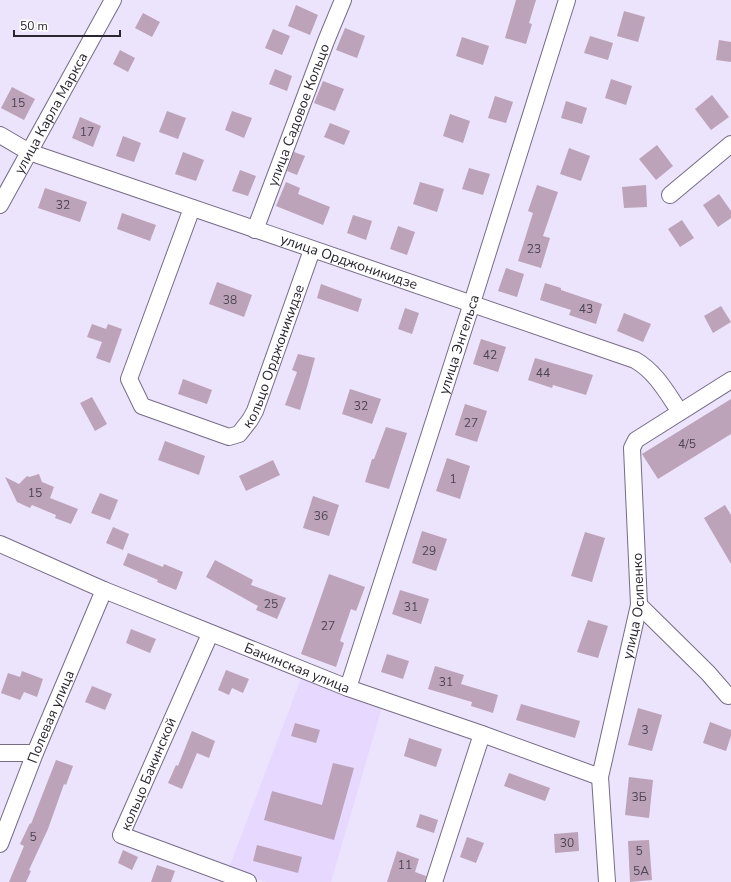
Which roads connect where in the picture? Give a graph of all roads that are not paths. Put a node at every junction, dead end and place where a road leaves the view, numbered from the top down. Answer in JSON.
{"nodes":[{"id":1,"x":113,"y":0,"type":"edge"},
{"id":2,"x":343,"y":0,"type":"edge"},
{"id":3,"x":567,"y":0,"type":"edge"},
{"id":4,"x":0,"y":135,"type":"edge"},
{"id":5,"x":731,"y":144,"type":"edge"},
{"id":6,"x":29,"y":152,"type":"junction"},
{"id":7,"x":670,"y":196,"type":"dead end"},
{"id":8,"x":0,"y":204,"type":"edge"},
{"id":9,"x":192,"y":208,"type":"junction"},
{"id":10,"x":255,"y":230,"type":"junction"},
{"id":11,"x":312,"y":250,"type":"junction"},
{"id":12,"x":472,"y":303,"type":"junction"},
{"id":13,"x":731,"y":380,"type":"edge"},
{"id":14,"x":680,"y":412,"type":"junction"},
{"id":15,"x":0,"y":544,"type":"edge"},
{"id":16,"x":104,"y":590,"type":"junction"},
{"id":17,"x":639,"y":605,"type":"junction"},
{"id":18,"x":210,"y":634,"type":"junction"},
{"id":19,"x":348,"y":688,"type":"junction"},
{"id":20,"x":731,"y":695,"type":"edge"},
{"id":21,"x":482,"y":734,"type":"junction"},
{"id":22,"x":0,"y":752,"type":"edge"},
{"id":23,"x":35,"y":753,"type":"junction"},
{"id":24,"x":600,"y":777,"type":"junction"},
{"id":25,"x":0,"y":844,"type":"edge"},
{"id":26,"x":248,"y":882,"type":"edge"},
{"id":27,"x":434,"y":882,"type":"edge"},
{"id":28,"x":607,"y":882,"type":"edge"}],
"edges":[{"from":1,"to":6,"type":"street","name":"улица Карла Маркса"},
{"from":2,"to":10,"type":"street","name":"улица Садовое Кольцо"},
{"from":3,"to":12,"type":"street","name":"улица Энгельса"},
{"from":4,"to":6,"type":"street","name":"улица Орджоникидзе"},
{"from":5,"to":7,"type":"street"},
{"from":6,"to":8,"type":"street","name":"улица Карла Маркса"},
{"from":6,"to":9,"type":"street","name":"улица Орджоникидзе"},
{"from":9,"to":10,"type":"street","name":"улица Орджоникидзе"},
{"from":9,"to":11,"type":"street","name":"кольцо Орджоникидзе"},
{"from":10,"to":11,"type":"street","name":"улица Орджоникидзе"},
{"from":11,"to":12,"type":"street","name":"улица Орджоникидзе"},
{"from":12,"to":14,"type":"street","name":"улица Орджоникидзе"},
{"from":12,"to":19,"type":"street","name":"улица Энгельса"},
{"from":13,"to":14,"type":"street","name":"улица Осипенко"},
{"from":14,"to":17,"type":"street","name":"улица Осипенко"},
{"from":15,"to":16,"type":"street","name":"Бакинская улица"},
{"from":16,"to":18,"type":"street","name":"Бакинская улица"},
{"from":16,"to":23,"type":"street","name":"Полевая улица"},
{"from":17,"to":20,"type":"street"},
{"from":17,"to":24,"type":"street","name":"улица Осипенко"},
{"from":18,"to":19,"type":"street","name":"Бакинская улица"},
{"from":18,"to":26,"type":"street","name":"кольцо Бакинской"},
{"from":19,"to":21,"type":"street","name":"Бакинская улица"},
{"from":21,"to":24,"type":"street","name":"Бакинская улица"},
{"from":21,"to":27,"type":"street"},
{"from":22,"to":23,"type":"street"},
{"from":23,"to":25,"type":"street","name":"Полевая улица"},
{"from":24,"to":28,"type":"street","name":"улица Осипенко"}]}
